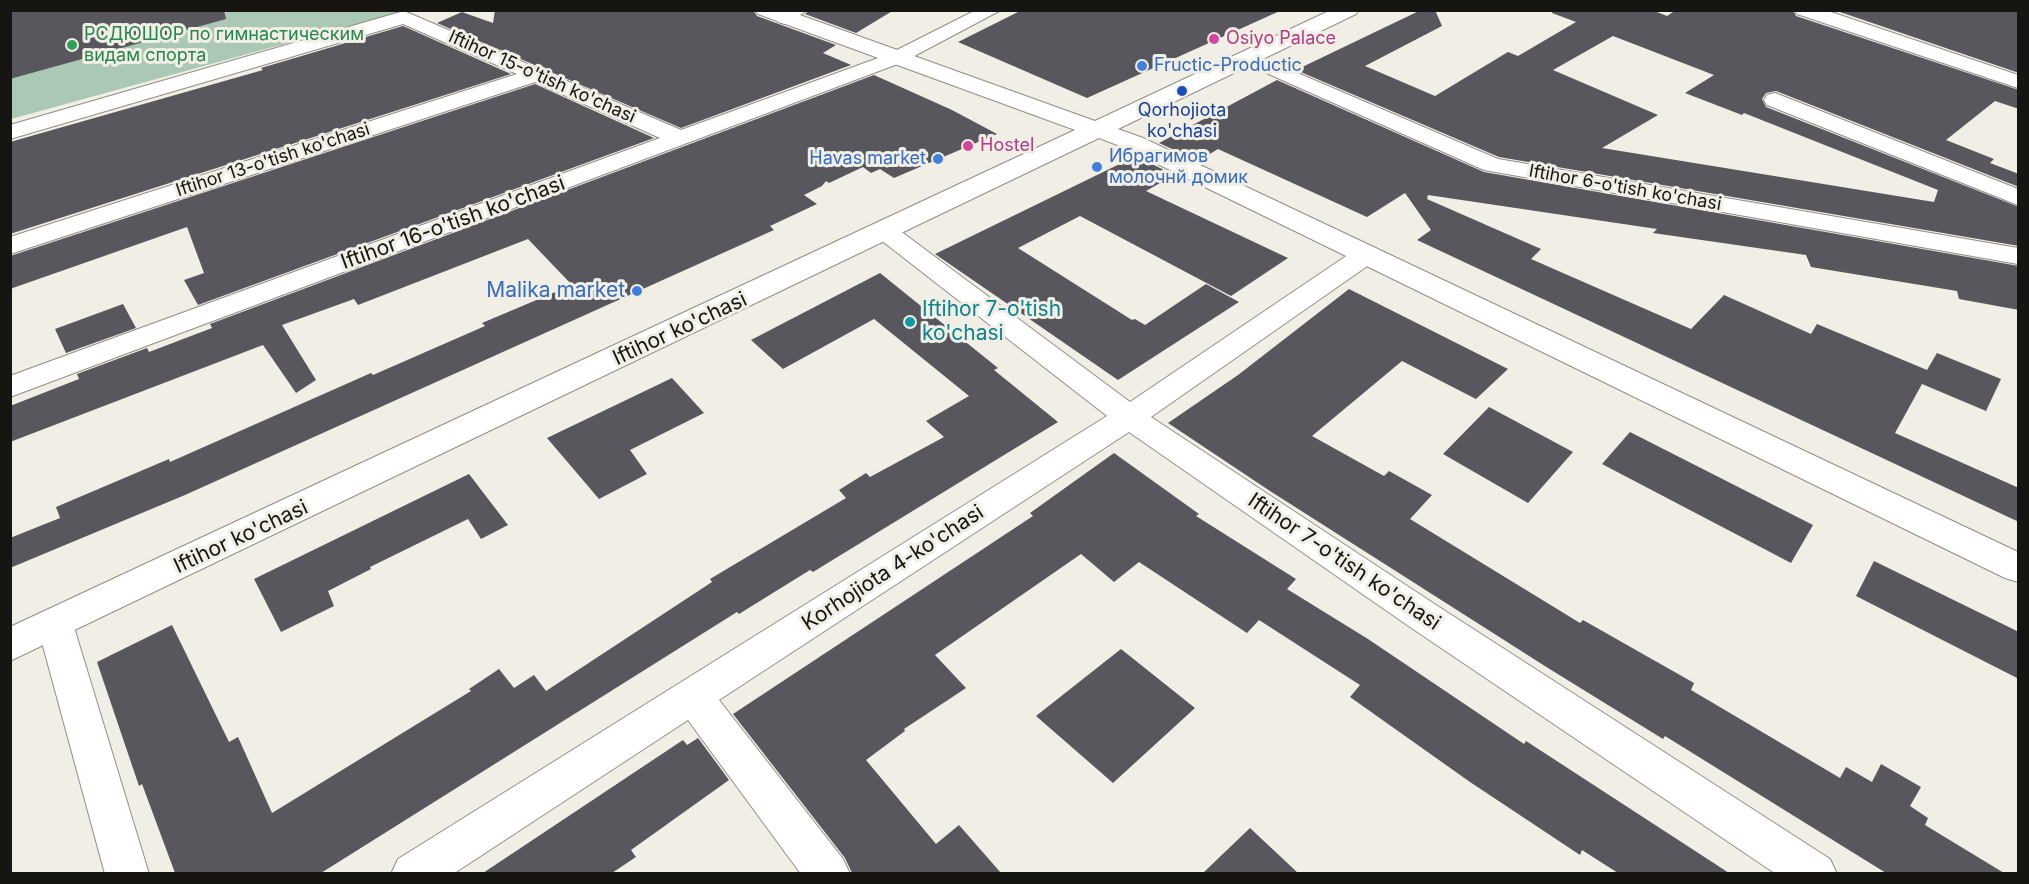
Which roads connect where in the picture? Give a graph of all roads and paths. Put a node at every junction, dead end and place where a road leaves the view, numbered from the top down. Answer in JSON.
{"nodes":[{"id":1,"x":992,"y":10,"type":"edge"},
{"id":2,"x":1349,"y":10,"type":"edge"},
{"id":3,"x":1804,"y":10,"type":"edge"},
{"id":4,"x":783,"y":13,"type":"edge"},
{"id":5,"x":896,"y":57,"type":"junction"},
{"id":6,"x":1251,"y":59,"type":"junction"},
{"id":7,"x":536,"y":75,"type":"junction"},
{"id":8,"x":2019,"y":82,"type":"edge"},
{"id":9,"x":1775,"y":100,"type":"dead end"},
{"id":10,"x":1099,"y":131,"type":"junction"},
{"id":11,"x":10,"y":132,"type":"edge"},
{"id":12,"x":680,"y":138,"type":"junction"},
{"id":13,"x":2019,"y":198,"type":"edge"},
{"id":14,"x":886,"y":232,"type":"junction"},
{"id":15,"x":10,"y":246,"type":"edge"},
{"id":16,"x":1367,"y":254,"type":"junction"},
{"id":17,"x":2019,"y":256,"type":"edge"},
{"id":18,"x":10,"y":387,"type":"edge"},
{"id":19,"x":1129,"y":417,"type":"junction"},
{"id":20,"x":2019,"y":568,"type":"edge"},
{"id":21,"x":55,"y":624,"type":"junction"},
{"id":22,"x":10,"y":645,"type":"edge"},
{"id":23,"x":693,"y":696,"type":"junction"},
{"id":24,"x":127,"y":873,"type":"edge"},
{"id":25,"x":413,"y":873,"type":"edge"},
{"id":26,"x":828,"y":873,"type":"edge"},
{"id":27,"x":1815,"y":873,"type":"edge"}],
"edges":[{"from":1,"to":5,"type":"street","name":"Iftihor 16-o'tish ko'chasi"},
{"from":2,"to":6,"type":"main road","name":"Iftihor ko'chasi"},
{"from":3,"to":8,"type":"street"},
{"from":4,"to":5,"type":"main road"},
{"from":5,"to":10,"type":"main road"},
{"from":5,"to":12,"type":"street","name":"Iftihor 16-o'tish ko'chasi"},
{"from":6,"to":10,"type":"main road","name":"Iftihor ko'chasi"},
{"from":6,"to":17,"type":"street","name":"Iftihor 6-o'tish ko'chasi"},
{"from":7,"to":11,"type":"street","name":"Iftihor 15-o'tish ko'chasi"},
{"from":7,"to":12,"type":"street","name":"Iftihor 15-o'tish ko'chasi"},
{"from":7,"to":15,"type":"street","name":"Iftihor 13-o'tish ko'chasi"},
{"from":9,"to":13,"type":"street"},
{"from":10,"to":14,"type":"main road","name":"Iftihor ko'chasi"},
{"from":10,"to":16,"type":"main road"},
{"from":12,"to":18,"type":"street","name":"Iftihor 16-o'tish ko'chasi"},
{"from":14,"to":19,"type":"street","name":"Iftihor 7-o'tish ko'chasi"},
{"from":14,"to":21,"type":"main road","name":"Iftihor ko'chasi"},
{"from":16,"to":19,"type":"street","name":"Korhojiota 4-ko'chasi"},
{"from":16,"to":20,"type":"main road"},
{"from":19,"to":23,"type":"street","name":"Korhojiota 4-ko'chasi"},
{"from":19,"to":27,"type":"street","name":"Iftihor 7-o'tish ko'chasi"},
{"from":21,"to":22,"type":"main road","name":"Iftihor ko'chasi"},
{"from":21,"to":24,"type":"street"},
{"from":23,"to":25,"type":"street","name":"Korhojiota 4-ko'chasi"},
{"from":23,"to":26,"type":"street"}]}
